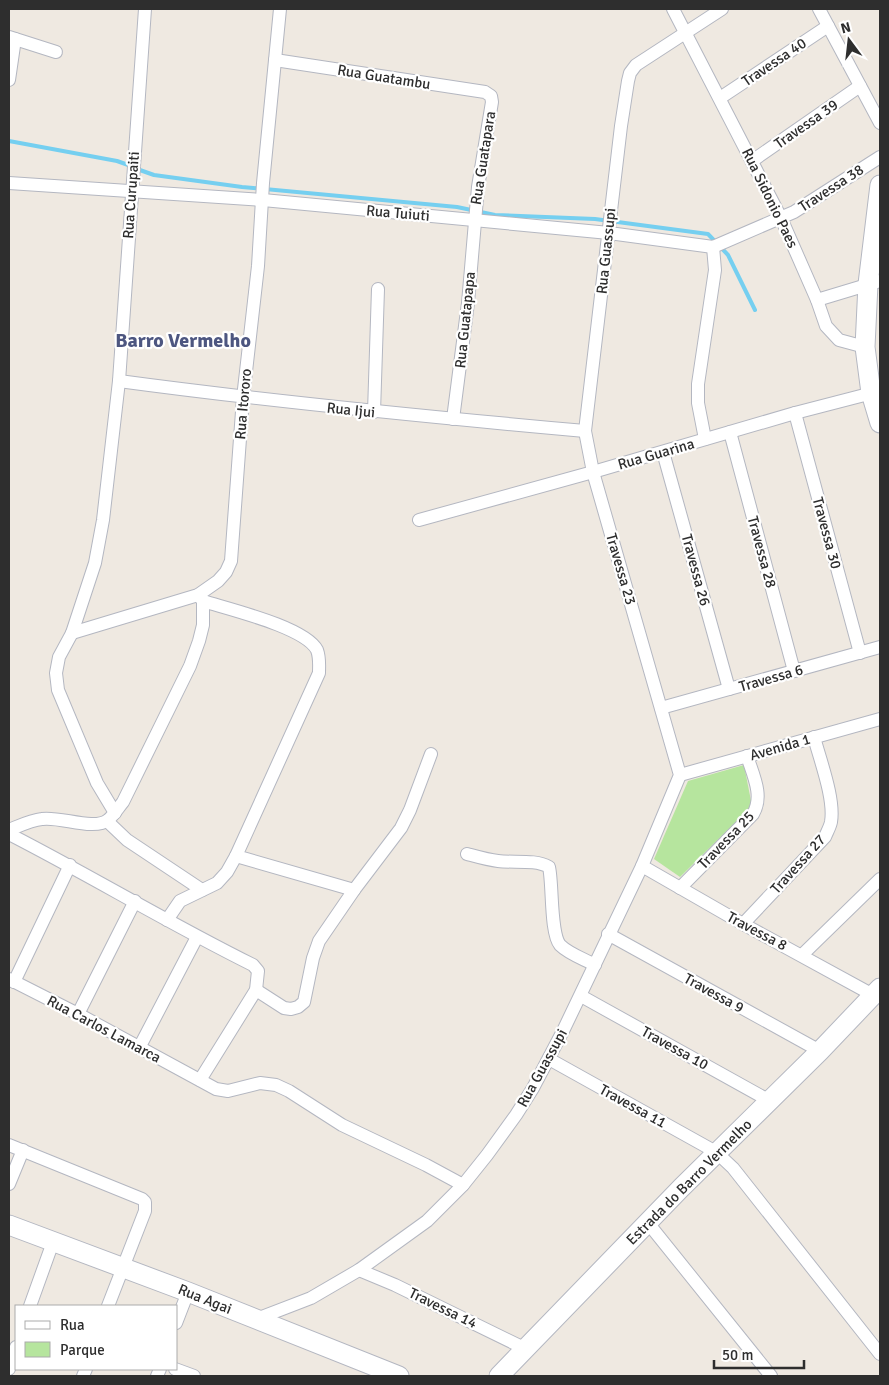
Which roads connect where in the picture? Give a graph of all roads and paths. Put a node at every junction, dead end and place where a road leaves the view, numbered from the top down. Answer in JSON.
{"nodes":[{"id":1,"x":145,"y":9,"type":"edge"},
{"id":2,"x":280,"y":9,"type":"edge"},
{"id":3,"x":673,"y":9,"type":"edge"},
{"id":4,"x":722,"y":9,"type":"edge"},
{"id":5,"x":819,"y":9,"type":"edge"},
{"id":6,"x":828,"y":26,"type":"junction"},
{"id":7,"x":685,"y":34,"type":"junction"},
{"id":8,"x":12,"y":38,"type":"edge"},
{"id":9,"x":56,"y":52,"type":"dead end"},
{"id":10,"x":276,"y":60,"type":"junction"},
{"id":11,"x":9,"y":80,"type":"edge"},
{"id":12,"x":860,"y":86,"type":"junction"},
{"id":13,"x":491,"y":96,"type":"joint"},
{"id":14,"x":720,"y":98,"type":"junction"},
{"id":15,"x":880,"y":123,"type":"edge"},
{"id":16,"x":880,"y":157,"type":"edge"},
{"id":17,"x":752,"y":162,"type":"junction"},
{"id":18,"x":9,"y":183,"type":"edge"},
{"id":19,"x":880,"y":185,"type":"edge"},
{"id":20,"x":131,"y":191,"type":"junction"},
{"id":21,"x":263,"y":198,"type":"junction"},
{"id":22,"x":475,"y":212,"type":"junction"},
{"id":23,"x":782,"y":218,"type":"junction"},
{"id":24,"x":609,"y":228,"type":"junction"},
{"id":25,"x":718,"y":245,"type":"junction"},
{"id":26,"x":874,"y":283,"type":"edge"},
{"id":27,"x":378,"y":289,"type":"dead end"},
{"id":28,"x":817,"y":300,"type":"junction"},
{"id":29,"x":865,"y":347,"type":"junction"},
{"id":30,"x":119,"y":381,"type":"junction"},
{"id":31,"x":876,"y":392,"type":"edge"},
{"id":32,"x":244,"y":398,"type":"junction"},
{"id":33,"x":374,"y":412,"type":"junction"},
{"id":34,"x":795,"y":413,"type":"junction"},
{"id":35,"x":453,"y":420,"type":"junction"},
{"id":36,"x":880,"y":423,"type":"edge"},
{"id":37,"x":584,"y":431,"type":"junction"},
{"id":38,"x":730,"y":432,"type":"junction"},
{"id":39,"x":705,"y":439,"type":"junction"},
{"id":40,"x":663,"y":452,"type":"junction"},
{"id":41,"x":593,"y":472,"type":"junction"},
{"id":42,"x":420,"y":520,"type":"dead end"},
{"id":43,"x":200,"y":598,"type":"junction"},
{"id":44,"x":72,"y":633,"type":"junction"},
{"id":45,"x":880,"y":647,"type":"edge"},
{"id":46,"x":860,"y":653,"type":"junction"},
{"id":47,"x":794,"y":671,"type":"junction"},
{"id":48,"x":729,"y":689,"type":"junction"},
{"id":49,"x":661,"y":708,"type":"junction"},
{"id":50,"x":880,"y":720,"type":"edge"},
{"id":51,"x":814,"y":737,"type":"junction"},
{"id":52,"x":431,"y":754,"type":"dead end"},
{"id":53,"x":747,"y":756,"type":"junction"},
{"id":54,"x":680,"y":775,"type":"junction"},
{"id":55,"x":111,"y":817,"type":"junction"},
{"id":56,"x":9,"y":830,"type":"edge"},
{"id":57,"x":9,"y":834,"type":"edge"},
{"id":58,"x":467,"y":854,"type":"dead end"},
{"id":59,"x":236,"y":856,"type":"junction"},
{"id":60,"x":70,"y":866,"type":"junction"},
{"id":61,"x":642,"y":866,"type":"junction"},
{"id":62,"x":880,"y":879,"type":"edge"},
{"id":63,"x":680,"y":888,"type":"junction"},
{"id":64,"x":202,"y":890,"type":"junction"},
{"id":65,"x":354,"y":890,"type":"junction"},
{"id":66,"x":135,"y":901,"type":"junction"},
{"id":67,"x":167,"y":920,"type":"junction"},
{"id":68,"x":743,"y":924,"type":"junction"},
{"id":69,"x":608,"y":934,"type":"junction"},
{"id":70,"x":197,"y":937,"type":"junction"},
{"id":71,"x":802,"y":955,"type":"junction"},
{"id":72,"x":595,"y":965,"type":"junction"},
{"id":73,"x":11,"y":980,"type":"edge"},
{"id":74,"x":256,"y":990,"type":"junction"},
{"id":75,"x":877,"y":991,"type":"edge"},
{"id":76,"x":581,"y":996,"type":"junction"},
{"id":77,"x":78,"y":1014,"type":"junction"},
{"id":78,"x":139,"y":1048,"type":"junction"},
{"id":79,"x":820,"y":1051,"type":"junction"},
{"id":80,"x":549,"y":1059,"type":"junction"},
{"id":81,"x":200,"y":1080,"type":"junction"},
{"id":82,"x":770,"y":1101,"type":"junction"},
{"id":83,"x":9,"y":1145,"type":"edge"},
{"id":84,"x":22,"y":1150,"type":"junction"},
{"id":85,"x":716,"y":1152,"type":"junction"},
{"id":86,"x":9,"y":1184,"type":"edge"},
{"id":87,"x":463,"y":1185,"type":"junction"},
{"id":88,"x":648,"y":1223,"type":"junction"},
{"id":89,"x":9,"y":1226,"type":"edge"},
{"id":90,"x":53,"y":1242,"type":"junction"},
{"id":91,"x":122,"y":1268,"type":"junction"},
{"id":92,"x":359,"y":1270,"type":"junction"},
{"id":93,"x":188,"y":1292,"type":"junction"},
{"id":94,"x":30,"y":1305,"type":"edge"},
{"id":95,"x":108,"y":1305,"type":"edge"},
{"id":96,"x":178,"y":1318,"type":"edge"},
{"id":97,"x":254,"y":1320,"type":"junction"},
{"id":98,"x":526,"y":1349,"type":"junction"},
{"id":99,"x":15,"y":1350,"type":"edge"},
{"id":100,"x":880,"y":1354,"type":"edge"},
{"id":101,"x":9,"y":1368,"type":"edge"},
{"id":102,"x":178,"y":1370,"type":"edge"},
{"id":103,"x":194,"y":1376,"type":"edge"},
{"id":104,"x":399,"y":1376,"type":"edge"},
{"id":105,"x":499,"y":1376,"type":"edge"},
{"id":106,"x":772,"y":1376,"type":"edge"}],
"edges":[{"from":1,"to":20,"type":"street","name":"Rua Curupaiti"},
{"from":2,"to":10,"type":"street","name":"Rua Itororo"},
{"from":3,"to":7,"type":"street","name":"Rua Sidonio Paes"},
{"from":4,"to":7,"type":"street"},
{"from":5,"to":6,"type":"street"},
{"from":6,"to":12,"type":"street"},
{"from":6,"to":14,"type":"street","name":"Travessa 40"},
{"from":7,"to":14,"type":"street","name":"Rua Sidonio Paes"},
{"from":7,"to":24,"type":"street","name":"Rua Guassupi"},
{"from":8,"to":9,"type":"street"},
{"from":8,"to":11,"type":"street"},
{"from":10,"to":13,"type":"street","name":"Rua Guatambu"},
{"from":10,"to":21,"type":"street","name":"Rua Itororo"},
{"from":12,"to":15,"type":"street"},
{"from":12,"to":17,"type":"street","name":"Travessa 39"},
{"from":13,"to":22,"type":"street","name":"Rua Guatapara"},
{"from":14,"to":17,"type":"street","name":"Rua Sidonio Paes"},
{"from":16,"to":23,"type":"street","name":"Travessa 38"},
{"from":17,"to":23,"type":"street","name":"Rua Sidonio Paes"},
{"from":18,"to":20,"type":"street","name":"Rua Tuiuti"},
{"from":19,"to":26,"type":"street"},
{"from":20,"to":21,"type":"street","name":"Rua Tuiuti"},
{"from":20,"to":30,"type":"street","name":"Rua Curupaiti"},
{"from":21,"to":22,"type":"street","name":"Rua Tuiuti"},
{"from":21,"to":32,"type":"street","name":"Rua Itororo"},
{"from":22,"to":24,"type":"street","name":"Rua Tuiuti"},
{"from":22,"to":35,"type":"street","name":"Rua Guatapapa"},
{"from":23,"to":25,"type":"street"},
{"from":23,"to":28,"type":"street","name":"Rua Sidonio Paes"},
{"from":24,"to":25,"type":"street","name":"Rua Tuiuti"},
{"from":24,"to":37,"type":"street","name":"Rua Guassupi"},
{"from":25,"to":39,"type":"street","name":"Rua Guarina"},
{"from":26,"to":28,"type":"street"},
{"from":26,"to":29,"type":"street"},
{"from":27,"to":33,"type":"street"},
{"from":28,"to":29,"type":"street","name":"Rua Sidonio Paes"},
{"from":29,"to":31,"type":"street"},
{"from":30,"to":32,"type":"street","name":"Rua Ijui"},
{"from":30,"to":44,"type":"street","name":"Rua Curupaiti"},
{"from":31,"to":34,"type":"street"},
{"from":31,"to":36,"type":"street"},
{"from":32,"to":33,"type":"street","name":"Rua Ijui"},
{"from":32,"to":43,"type":"street","name":"Rua Itororo"},
{"from":33,"to":35,"type":"street","name":"Rua Ijui"},
{"from":34,"to":38,"type":"street"},
{"from":34,"to":46,"type":"street","name":"Travessa 30"},
{"from":35,"to":37,"type":"street","name":"Rua Ijui"},
{"from":37,"to":41,"type":"street","name":"Travessa 23"},
{"from":38,"to":39,"type":"street"},
{"from":38,"to":47,"type":"street","name":"Travessa 28"},
{"from":39,"to":40,"type":"street","name":"Rua Guarina"},
{"from":40,"to":41,"type":"street","name":"Rua Guarina"},
{"from":40,"to":48,"type":"street","name":"Travessa 26"},
{"from":41,"to":42,"type":"street","name":"Rua Guarina"},
{"from":41,"to":49,"type":"street","name":"Travessa 23"},
{"from":43,"to":44,"type":"street","name":"Rua Itororo"},
{"from":43,"to":55,"type":"street"},
{"from":43,"to":59,"type":"street"},
{"from":44,"to":55,"type":"street","name":"Rua Curupaiti"},
{"from":45,"to":46,"type":"street","name":"Travessa 6"},
{"from":46,"to":47,"type":"street","name":"Travessa 6"},
{"from":47,"to":48,"type":"street","name":"Travessa 6"},
{"from":48,"to":49,"type":"street","name":"Travessa 6"},
{"from":49,"to":54,"type":"street"},
{"from":50,"to":51,"type":"street","name":"Avenida 1"},
{"from":51,"to":53,"type":"street","name":"Avenida 1"},
{"from":51,"to":68,"type":"street","name":"Travessa 27"},
{"from":52,"to":65,"type":"street"},
{"from":53,"to":54,"type":"street","name":"Avenida 1"},
{"from":53,"to":63,"type":"street","name":"Travessa 25"},
{"from":54,"to":61,"type":"street","name":"Rua Guassupi"},
{"from":55,"to":56,"type":"street"},
{"from":55,"to":64,"type":"street","name":"Rua Curupaiti"},
{"from":57,"to":60,"type":"street"},
{"from":58,"to":72,"type":"street"},
{"from":59,"to":64,"type":"street"},
{"from":59,"to":65,"type":"street"},
{"from":60,"to":66,"type":"street"},
{"from":60,"to":73,"type":"street"},
{"from":61,"to":63,"type":"street","name":"Travessa 8"},
{"from":61,"to":69,"type":"street","name":"Rua Guassupi"},
{"from":62,"to":71,"type":"street"},
{"from":63,"to":68,"type":"street","name":"Travessa 8"},
{"from":64,"to":67,"type":"street"},
{"from":65,"to":74,"type":"street"},
{"from":66,"to":67,"type":"street"},
{"from":66,"to":77,"type":"street"},
{"from":67,"to":70,"type":"street"},
{"from":68,"to":71,"type":"street","name":"Travessa 8"},
{"from":69,"to":72,"type":"street","name":"Rua Guassupi"},
{"from":69,"to":79,"type":"street","name":"Travessa 9"},
{"from":70,"to":74,"type":"street"},
{"from":70,"to":78,"type":"street"},
{"from":71,"to":75,"type":"street","name":"Travessa 8"},
{"from":72,"to":76,"type":"street","name":"Rua Guassupi"},
{"from":73,"to":77,"type":"street","name":"Rua Carlos Lamarca"},
{"from":74,"to":81,"type":"street"},
{"from":75,"to":79,"type":"street","name":"Estrada do Barro Vermelho"},
{"from":76,"to":80,"type":"street","name":"Rua Guassupi"},
{"from":76,"to":82,"type":"street","name":"Travessa 10"},
{"from":77,"to":78,"type":"street","name":"Rua Carlos Lamarca"},
{"from":78,"to":81,"type":"street","name":"Rua Carlos Lamarca"},
{"from":79,"to":82,"type":"street","name":"Estrada do Barro Vermelho"},
{"from":80,"to":85,"type":"street","name":"Travessa 11"},
{"from":80,"to":87,"type":"street","name":"Rua Guassupi"},
{"from":81,"to":87,"type":"street","name":"Rua Carlos Lamarca"},
{"from":82,"to":85,"type":"street","name":"Estrada do Barro Vermelho"},
{"from":83,"to":84,"type":"street"},
{"from":84,"to":86,"type":"street"},
{"from":84,"to":91,"type":"street"},
{"from":85,"to":88,"type":"street","name":"Estrada do Barro Vermelho"},
{"from":85,"to":100,"type":"street","name":"Travessa 11"},
{"from":87,"to":92,"type":"street","name":"Rua Guassupi"},
{"from":88,"to":98,"type":"street","name":"Estrada do Barro Vermelho"},
{"from":88,"to":106,"type":"street"},
{"from":89,"to":90,"type":"street","name":"Rua Agai"},
{"from":90,"to":91,"type":"street","name":"Rua Agai"},
{"from":90,"to":94,"type":"street"},
{"from":91,"to":93,"type":"street","name":"Rua Agai"},
{"from":91,"to":95,"type":"street"},
{"from":92,"to":97,"type":"street","name":"Rua Guassupi"},
{"from":92,"to":98,"type":"street","name":"Travessa 14"},
{"from":93,"to":96,"type":"street"},
{"from":93,"to":97,"type":"street","name":"Rua Agai"},
{"from":97,"to":104,"type":"street","name":"Rua Agai"},
{"from":98,"to":105,"type":"street","name":"Estrada do Barro Vermelho"},
{"from":99,"to":101,"type":"street"},
{"from":102,"to":103,"type":"street"}]}
